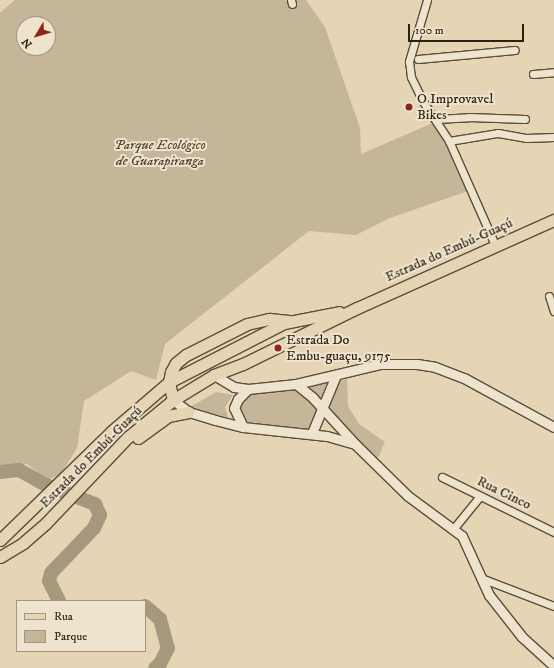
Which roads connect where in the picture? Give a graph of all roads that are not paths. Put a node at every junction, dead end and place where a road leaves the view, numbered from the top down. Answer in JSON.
{"nodes":[{"id":1,"x":427,"y":0,"type":"edge"},
{"id":2,"x":515,"y":50,"type":"dead end"},
{"id":3,"x":414,"y":59,"type":"junction"},
{"id":4,"x":554,"y":72,"type":"edge"},
{"id":5,"x":533,"y":74,"type":"dead end"},
{"id":6,"x":524,"y":119,"type":"dead end"},
{"id":7,"x":436,"y":120,"type":"junction"},
{"id":8,"x":554,"y":137,"type":"edge"},
{"id":9,"x":450,"y":141,"type":"junction"},
{"id":10,"x":554,"y":220,"type":"edge"},
{"id":11,"x":495,"y":245,"type":"junction"},
{"id":12,"x":549,"y":296,"type":"dead end"},
{"id":13,"x":357,"y":308,"type":"junction"},
{"id":14,"x":554,"y":311,"type":"edge"},
{"id":15,"x":289,"y":321,"type":"junction"},
{"id":16,"x":203,"y":363,"type":"junction"},
{"id":17,"x":214,"y":375,"type":"junction"},
{"id":18,"x":336,"y":376,"type":"junction"},
{"id":19,"x":169,"y":382,"type":"junction"},
{"id":20,"x":296,"y":384,"type":"junction"},
{"id":21,"x":248,"y":389,"type":"junction"},
{"id":22,"x":173,"y":400,"type":"junction"},
{"id":23,"x":322,"y":406,"type":"junction"},
{"id":24,"x":189,"y":412,"type":"junction"},
{"id":25,"x":554,"y":426,"type":"edge"},
{"id":26,"x":243,"y":427,"type":"junction"},
{"id":27,"x":312,"y":433,"type":"junction"},
{"id":28,"x":355,"y":444,"type":"junction"},
{"id":29,"x":103,"y":464,"type":"junction"},
{"id":30,"x":442,"y":476,"type":"dead end"},
{"id":31,"x":480,"y":496,"type":"junction"},
{"id":32,"x":454,"y":528,"type":"junction"},
{"id":33,"x":554,"y":532,"type":"edge"},
{"id":34,"x":0,"y":540,"type":"edge"},
{"id":35,"x":0,"y":557,"type":"edge"},
{"id":36,"x":481,"y":578,"type":"junction"},
{"id":37,"x":554,"y":606,"type":"edge"},
{"id":38,"x":554,"y":666,"type":"edge"}],
"edges":[{"from":1,"to":3,"type":"street"},
{"from":2,"to":3,"type":"street"},
{"from":3,"to":7,"type":"street"},
{"from":4,"to":5,"type":"street"},
{"from":6,"to":7,"type":"street"},
{"from":7,"to":9,"type":"street"},
{"from":8,"to":9,"type":"street"},
{"from":9,"to":11,"type":"street"},
{"from":10,"to":11,"type":"main road","name":"Estrada do Embú-Guaçú"},
{"from":11,"to":13,"type":"main road","name":"Estrada do Embú-Guaçú"},
{"from":12,"to":14,"type":"street"},
{"from":13,"to":15,"type":"main road","name":"Estrada do Embú-Guaçú"},
{"from":13,"to":17,"type":"main road","name":"Estrada do Embú-Guaçú"},
{"from":15,"to":16,"type":"main road","name":"Estrada do Embú-Guaçú"},
{"from":15,"to":19,"type":"main road"},
{"from":16,"to":17,"type":"main road"},
{"from":16,"to":19,"type":"main road","name":"Estrada do Embú-Guaçú"},
{"from":17,"to":21,"type":"street"},
{"from":17,"to":22,"type":"main road","name":"Estrada do Embú-Guaçú"},
{"from":18,"to":20,"type":"street"},
{"from":18,"to":23,"type":"street"},
{"from":18,"to":25,"type":"street"},
{"from":19,"to":22,"type":"main road"},
{"from":19,"to":34,"type":"main road","name":"Estrada do Embú-Guaçú"},
{"from":20,"to":21,"type":"street"},
{"from":20,"to":23,"type":"street"},
{"from":21,"to":26,"type":"street"},
{"from":22,"to":24,"type":"street"},
{"from":22,"to":29,"type":"main road","name":"Estrada do Embú-Guaçú"},
{"from":23,"to":27,"type":"street"},
{"from":23,"to":28,"type":"street"},
{"from":24,"to":26,"type":"street"},
{"from":24,"to":29,"type":"main road"},
{"from":26,"to":27,"type":"street"},
{"from":27,"to":28,"type":"street"},
{"from":28,"to":32,"type":"street"},
{"from":29,"to":35,"type":"main road","name":"Estrada do Embú-Guaçú"},
{"from":30,"to":31,"type":"street","name":"Rua Cinco"},
{"from":31,"to":32,"type":"street"},
{"from":31,"to":33,"type":"street","name":"Rua Cinco"},
{"from":32,"to":36,"type":"street"},
{"from":36,"to":37,"type":"street"},
{"from":36,"to":38,"type":"street"}]}
